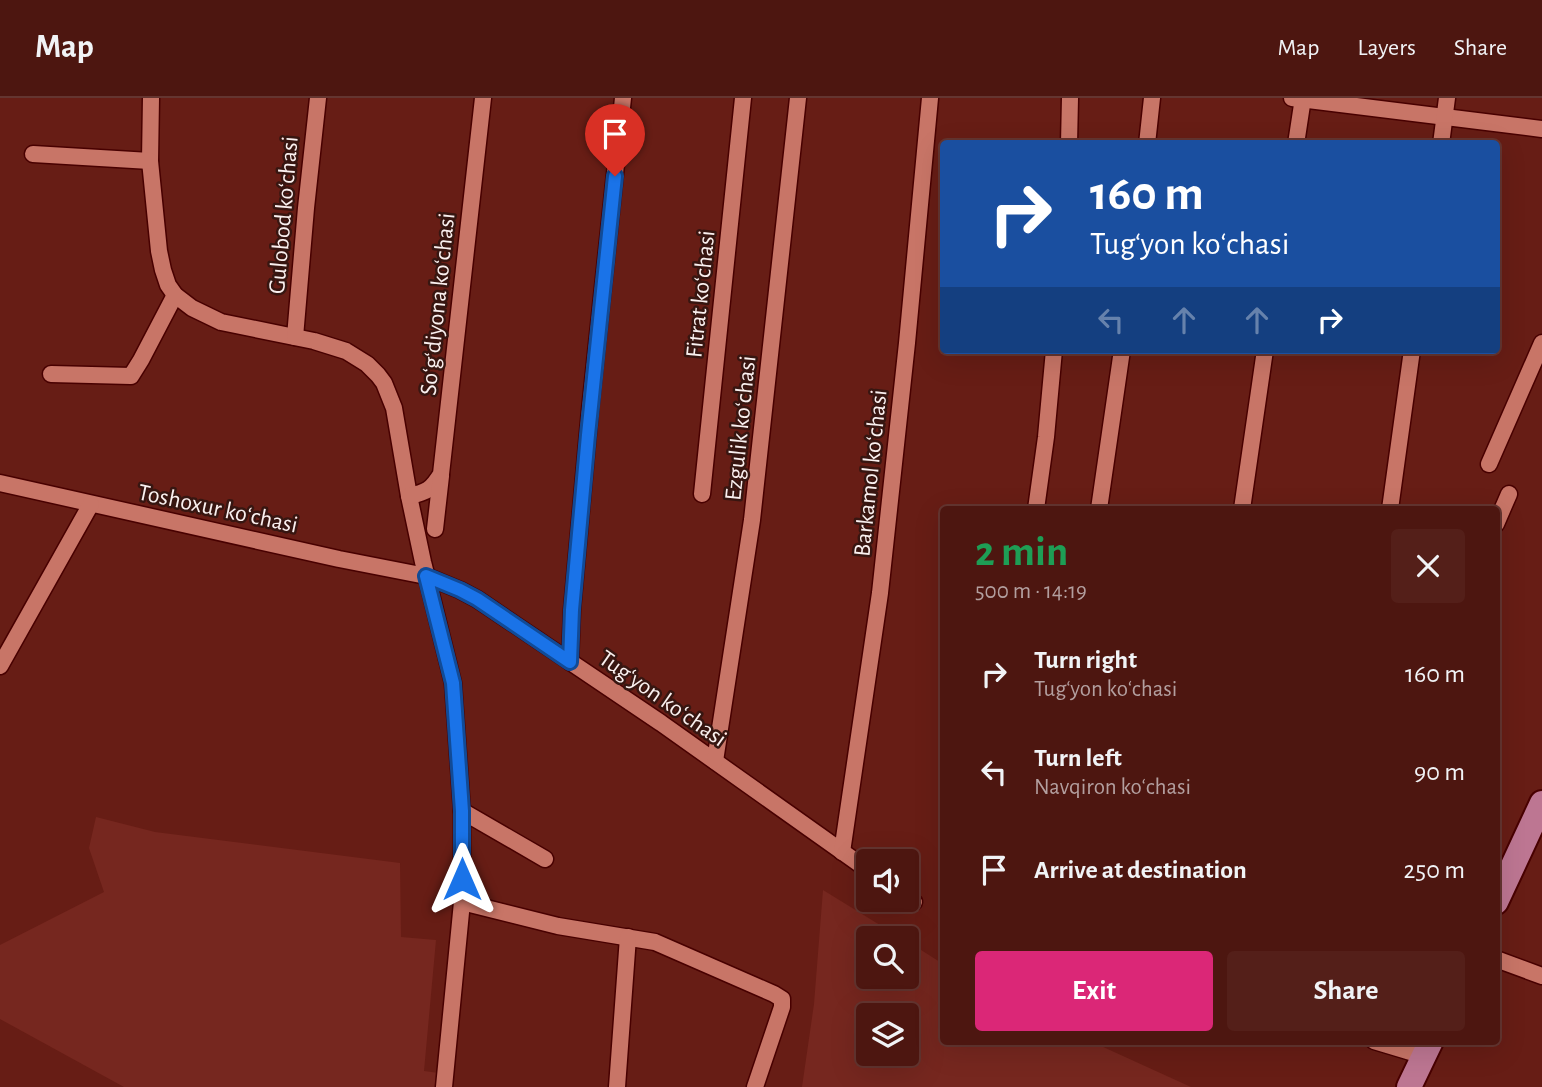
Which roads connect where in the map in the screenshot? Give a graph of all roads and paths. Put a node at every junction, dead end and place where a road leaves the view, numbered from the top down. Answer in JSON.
{"nodes":[{"id":1,"x":151,"y":98,"type":"edge"},
{"id":2,"x":318,"y":98,"type":"edge"},
{"id":3,"x":483,"y":98,"type":"edge"},
{"id":4,"x":624,"y":98,"type":"edge"},
{"id":5,"x":743,"y":98,"type":"edge"},
{"id":6,"x":798,"y":98,"type":"edge"},
{"id":7,"x":930,"y":98,"type":"edge"},
{"id":8,"x":1070,"y":98,"type":"edge"},
{"id":9,"x":1152,"y":98,"type":"edge"},
{"id":10,"x":1300,"y":98,"type":"edge"},
{"id":11,"x":1447,"y":98,"type":"edge"},
{"id":12,"x":1445,"y":117,"type":"junction"},
{"id":13,"x":1542,"y":129,"type":"edge"},
{"id":14,"x":1069,"y":140,"type":"edge"},
{"id":15,"x":1147,"y":140,"type":"edge"},
{"id":16,"x":1296,"y":140,"type":"edge"},
{"id":17,"x":1442,"y":140,"type":"edge"},
{"id":18,"x":33,"y":154,"type":"dead end"},
{"id":19,"x":150,"y":161,"type":"junction"},
{"id":20,"x":175,"y":295,"type":"junction"},
{"id":21,"x":295,"y":337,"type":"junction"},
{"id":22,"x":1542,"y":343,"type":"edge"},
{"id":23,"x":1054,"y":354,"type":"edge"},
{"id":24,"x":1121,"y":354,"type":"edge"},
{"id":25,"x":1264,"y":354,"type":"edge"},
{"id":26,"x":1411,"y":354,"type":"edge"},
{"id":27,"x":51,"y":374,"type":"dead end"},
{"id":28,"x":1489,"y":464,"type":"dead end"},
{"id":29,"x":441,"y":474,"type":"junction"},
{"id":30,"x":0,"y":483,"type":"edge"},
{"id":31,"x":702,"y":494,"type":"dead end"},
{"id":32,"x":1509,"y":494,"type":"dead end"},
{"id":33,"x":409,"y":496,"type":"junction"},
{"id":34,"x":91,"y":504,"type":"junction"},
{"id":35,"x":1036,"y":506,"type":"edge"},
{"id":36,"x":1099,"y":506,"type":"edge"},
{"id":37,"x":1242,"y":506,"type":"edge"},
{"id":38,"x":1390,"y":506,"type":"edge"},
{"id":39,"x":1500,"y":515,"type":"edge"},
{"id":40,"x":435,"y":529,"type":"dead end"},
{"id":41,"x":426,"y":576,"type":"junction"},
{"id":42,"x":570,"y":662,"type":"junction"},
{"id":43,"x":0,"y":666,"type":"edge"},
{"id":44,"x":715,"y":761,"type":"junction"},
{"id":45,"x":1541,"y":806,"type":"edge"},
{"id":46,"x":462,"y":811,"type":"junction"},
{"id":47,"x":842,"y":852,"type":"junction"},
{"id":48,"x":545,"y":859,"type":"dead end"},
{"id":49,"x":856,"y":862,"type":"edge"},
{"id":50,"x":1500,"y":887,"type":"edge"},
{"id":51,"x":462,"y":902,"type":"junction"},
{"id":52,"x":628,"y":937,"type":"junction"},
{"id":53,"x":1500,"y":960,"type":"edge"},
{"id":54,"x":1542,"y":976,"type":"edge"},
{"id":55,"x":1401,"y":1045,"type":"edge"},
{"id":56,"x":1428,"y":1049,"type":"edge"},
{"id":57,"x":444,"y":1087,"type":"edge"},
{"id":58,"x":617,"y":1087,"type":"edge"},
{"id":59,"x":755,"y":1087,"type":"edge"},
{"id":60,"x":1409,"y":1087,"type":"edge"}],
"edges":[{"from":1,"to":19,"type":"street"},
{"from":2,"to":21,"type":"street","name":"Gulobod koʻchasi"},
{"from":3,"to":29,"type":"street","name":"Soʻgʻdiyona koʻchasi"},
{"from":4,"to":42,"type":"street"},
{"from":5,"to":31,"type":"street","name":"Fitrat koʻchasi"},
{"from":6,"to":44,"type":"street","name":"Ezgulik koʻchasi"},
{"from":7,"to":47,"type":"street","name":"Barkamol koʻchasi"},
{"from":8,"to":14,"type":"street"},
{"from":9,"to":15,"type":"street"},
{"from":10,"to":12,"type":"street"},
{"from":10,"to":16,"type":"street"},
{"from":11,"to":12,"type":"street"},
{"from":12,"to":13,"type":"street"},
{"from":12,"to":17,"type":"street"},
{"from":18,"to":19,"type":"street"},
{"from":19,"to":20,"type":"street"},
{"from":20,"to":21,"type":"street"},
{"from":20,"to":27,"type":"street"},
{"from":21,"to":33,"type":"street"},
{"from":22,"to":28,"type":"street"},
{"from":23,"to":35,"type":"street"},
{"from":24,"to":36,"type":"street"},
{"from":25,"to":37,"type":"street"},
{"from":26,"to":38,"type":"street"},
{"from":29,"to":33,"type":"street"},
{"from":29,"to":40,"type":"street","name":"Soʻgʻdiyona koʻchasi"},
{"from":30,"to":34,"type":"street","name":"Toshoxur koʻchasi"},
{"from":32,"to":39,"type":"street"},
{"from":33,"to":41,"type":"street"},
{"from":34,"to":41,"type":"street","name":"Toshoxur koʻchasi"},
{"from":34,"to":43,"type":"street"},
{"from":41,"to":42,"type":"street","name":"Tugʻyon koʻchasi"},
{"from":41,"to":46,"type":"street"},
{"from":42,"to":44,"type":"street","name":"Tugʻyon koʻchasi"},
{"from":44,"to":47,"type":"street","name":"Tugʻyon koʻchasi"},
{"from":45,"to":50,"type":"main road"},
{"from":46,"to":48,"type":"street"},
{"from":46,"to":51,"type":"street"},
{"from":47,"to":49,"type":"street","name":"Tugʻyon koʻchasi"},
{"from":51,"to":52,"type":"street"},
{"from":51,"to":57,"type":"street"},
{"from":52,"to":58,"type":"street"},
{"from":52,"to":59,"type":"street"},
{"from":53,"to":54,"type":"street"},
{"from":55,"to":56,"type":"street"},
{"from":56,"to":60,"type":"main road"}]}
